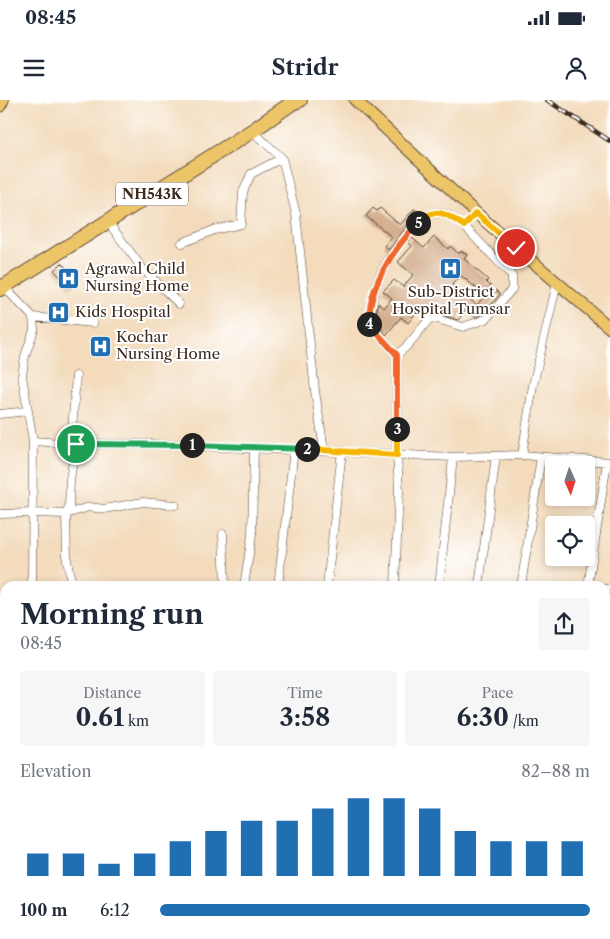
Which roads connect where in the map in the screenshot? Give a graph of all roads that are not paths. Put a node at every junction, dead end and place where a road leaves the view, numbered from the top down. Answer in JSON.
{"nodes":[{"id":1,"x":3,"y":100,"type":"edge"},
{"id":2,"x":300,"y":100,"type":"edge"},
{"id":3,"x":355,"y":100,"type":"edge"},
{"id":4,"x":0,"y":106,"type":"edge"},
{"id":5,"x":252,"y":131,"type":"junction"},
{"id":6,"x":282,"y":158,"type":"junction"},
{"id":7,"x":476,"y":213,"type":"junction"},
{"id":8,"x":108,"y":222,"type":"junction"},
{"id":9,"x":464,"y":226,"type":"junction"},
{"id":10,"x":182,"y":243,"type":"dead end"},
{"id":11,"x":557,"y":283,"type":"junction"},
{"id":12,"x":1,"y":285,"type":"edge"},
{"id":13,"x":179,"y":304,"type":"dead end"},
{"id":14,"x":33,"y":317,"type":"junction"},
{"id":15,"x":93,"y":324,"type":"dead end"},
{"id":16,"x":610,"y":328,"type":"edge"},
{"id":17,"x":397,"y":355,"type":"junction"},
{"id":18,"x":76,"y":376,"type":"dead end"},
{"id":19,"x":28,"y":411,"type":"junction"},
{"id":20,"x":0,"y":414,"type":"edge"},
{"id":21,"x":33,"y":441,"type":"junction"},
{"id":22,"x":76,"y":444,"type":"junction"},
{"id":23,"x":254,"y":448,"type":"junction"},
{"id":24,"x":294,"y":449,"type":"junction"},
{"id":25,"x":324,"y":450,"type":"junction"},
{"id":26,"x":342,"y":451,"type":"junction"},
{"id":27,"x":397,"y":455,"type":"junction"},
{"id":28,"x":522,"y":455,"type":"junction"},
{"id":29,"x":496,"y":456,"type":"junction"},
{"id":30,"x":541,"y":456,"type":"junction"},
{"id":31,"x":454,"y":457,"type":"junction"},
{"id":32,"x":609,"y":462,"type":"edge"},
{"id":33,"x":175,"y":504,"type":"dead end"},
{"id":34,"x":32,"y":513,"type":"junction"},
{"id":35,"x":0,"y":514,"type":"edge"},
{"id":36,"x":66,"y":514,"type":"junction"},
{"id":37,"x":223,"y":534,"type":"dead end"},
{"id":38,"x":32,"y":581,"type":"edge"},
{"id":39,"x":71,"y":581,"type":"edge"},
{"id":40,"x":225,"y":581,"type":"edge"},
{"id":41,"x":245,"y":581,"type":"edge"},
{"id":42,"x":279,"y":581,"type":"edge"},
{"id":43,"x":329,"y":581,"type":"edge"},
{"id":44,"x":395,"y":581,"type":"edge"},
{"id":45,"x":440,"y":581,"type":"edge"},
{"id":46,"x":480,"y":581,"type":"edge"},
{"id":47,"x":522,"y":581,"type":"edge"},
{"id":48,"x":589,"y":581,"type":"edge"}],
"edges":[{"from":1,"to":4,"type":"main road"},
{"from":2,"to":5,"type":"highway","number":"NH543K"},
{"from":3,"to":7,"type":"main road"},
{"from":5,"to":6,"type":"street"},
{"from":5,"to":8,"type":"highway","number":"NH543K"},
{"from":6,"to":10,"type":"street"},
{"from":6,"to":25,"type":"street"},
{"from":7,"to":9,"type":"street"},
{"from":7,"to":11,"type":"main road"},
{"from":8,"to":12,"type":"highway","number":"NH543K"},
{"from":8,"to":13,"type":"street"},
{"from":9,"to":17,"type":"street"},
{"from":9,"to":17,"type":"street"},
{"from":11,"to":16,"type":"main road"},
{"from":11,"to":28,"type":"street"},
{"from":12,"to":14,"type":"street"},
{"from":14,"to":15,"type":"street"},
{"from":14,"to":19,"type":"street"},
{"from":17,"to":27,"type":"street"},
{"from":18,"to":22,"type":"street"},
{"from":19,"to":20,"type":"street"},
{"from":19,"to":21,"type":"street"},
{"from":21,"to":22,"type":"street"},
{"from":21,"to":34,"type":"street"},
{"from":22,"to":23,"type":"street"},
{"from":22,"to":36,"type":"street"},
{"from":23,"to":24,"type":"street"},
{"from":23,"to":41,"type":"street"},
{"from":24,"to":25,"type":"street"},
{"from":24,"to":42,"type":"street"},
{"from":25,"to":26,"type":"street"},
{"from":26,"to":27,"type":"street"},
{"from":26,"to":43,"type":"street"},
{"from":27,"to":31,"type":"street"},
{"from":27,"to":44,"type":"street"},
{"from":28,"to":29,"type":"street"},
{"from":28,"to":30,"type":"street"},
{"from":29,"to":31,"type":"street"},
{"from":29,"to":46,"type":"street"},
{"from":30,"to":32,"type":"street"},
{"from":30,"to":47,"type":"street"},
{"from":31,"to":45,"type":"street"},
{"from":32,"to":48,"type":"street"},
{"from":33,"to":36,"type":"street"},
{"from":34,"to":35,"type":"street"},
{"from":34,"to":36,"type":"street"},
{"from":34,"to":38,"type":"street"},
{"from":36,"to":39,"type":"street"},
{"from":37,"to":40,"type":"street"}]}
